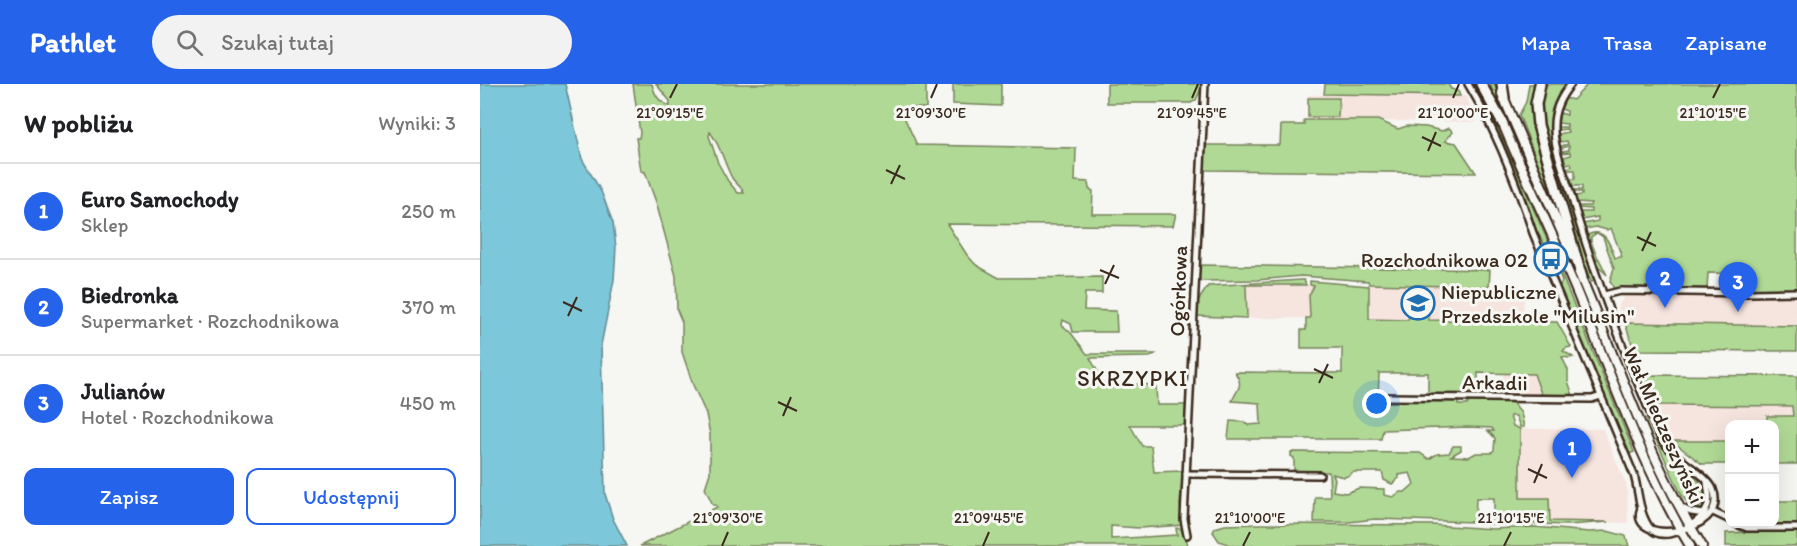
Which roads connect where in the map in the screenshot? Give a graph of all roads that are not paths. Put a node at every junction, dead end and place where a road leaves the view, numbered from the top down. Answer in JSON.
{"nodes":[{"id":1,"x":1205,"y":84,"type":"edge"},
{"id":2,"x":1468,"y":84,"type":"edge"},
{"id":3,"x":1481,"y":84,"type":"edge"},
{"id":4,"x":1486,"y":84,"type":"edge"},
{"id":5,"x":1500,"y":84,"type":"edge"},
{"id":6,"x":1540,"y":84,"type":"edge"},
{"id":7,"x":1571,"y":84,"type":"edge"},
{"id":8,"x":1504,"y":98,"type":"joint"},
{"id":9,"x":1503,"y":124,"type":"junction"},
{"id":10,"x":1582,"y":278,"type":"junction"},
{"id":11,"x":1797,"y":292,"type":"edge"},
{"id":12,"x":1604,"y":295,"type":"junction"},
{"id":13,"x":1601,"y":396,"type":"junction"},
{"id":14,"x":1388,"y":397,"type":"dead end"},
{"id":15,"x":1186,"y":474,"type":"junction"},
{"id":16,"x":1320,"y":475,"type":"dead end"},
{"id":17,"x":1707,"y":482,"type":"junction"},
{"id":18,"x":1679,"y":506,"type":"junction"},
{"id":19,"x":1641,"y":508,"type":"junction"},
{"id":20,"x":1713,"y":512,"type":"junction"},
{"id":21,"x":1704,"y":514,"type":"junction"},
{"id":22,"x":1725,"y":518,"type":"edge"},
{"id":23,"x":1779,"y":528,"type":"edge"},
{"id":24,"x":1797,"y":528,"type":"edge"},
{"id":25,"x":1692,"y":529,"type":"junction"},
{"id":26,"x":1642,"y":532,"type":"dead end"},
{"id":27,"x":1187,"y":535,"type":"dead end"},
{"id":28,"x":1681,"y":535,"type":"junction"},
{"id":29,"x":1690,"y":546,"type":"edge"},
{"id":30,"x":1702,"y":546,"type":"edge"}],
"edges":[{"from":1,"to":15,"type":"street","name":"Ogórkowa"},
{"from":2,"to":13,"type":"street"},
{"from":3,"to":9,"type":"highway"},
{"from":4,"to":9,"type":"main road","name":"Wał Miedzeszyński"},
{"from":5,"to":8,"type":"highway"},
{"from":6,"to":10,"type":"highway"},
{"from":7,"to":12,"type":"street"},
{"from":8,"to":10,"type":"main road","name":"Wał Miedzeszyński"},
{"from":9,"to":28,"type":"main road","name":"Wał Miedzeszyński"},
{"from":10,"to":18,"type":"main road","name":"Wał Miedzeszyński"},
{"from":11,"to":12,"type":"street"},
{"from":12,"to":17,"type":"street"},
{"from":13,"to":14,"type":"street","name":"Arkadii"},
{"from":13,"to":19,"type":"street"},
{"from":15,"to":16,"type":"street"},
{"from":15,"to":27,"type":"street","name":"Ogórkowa"},
{"from":17,"to":20,"type":"street"},
{"from":17,"to":21,"type":"street"},
{"from":18,"to":21,"type":"street"},
{"from":18,"to":25,"type":"main road","name":"Wał Miedzeszyński"},
{"from":19,"to":26,"type":"street"},
{"from":19,"to":28,"type":"street"},
{"from":20,"to":22,"type":"street"},
{"from":20,"to":25,"type":"street"},
{"from":21,"to":25,"type":"street"},
{"from":23,"to":24,"type":"street"},
{"from":25,"to":28,"type":"street"},
{"from":25,"to":30,"type":"main road","name":"Wał Miedzeszyński"},
{"from":28,"to":29,"type":"main road","name":"Wał Miedzeszyński"}]}
